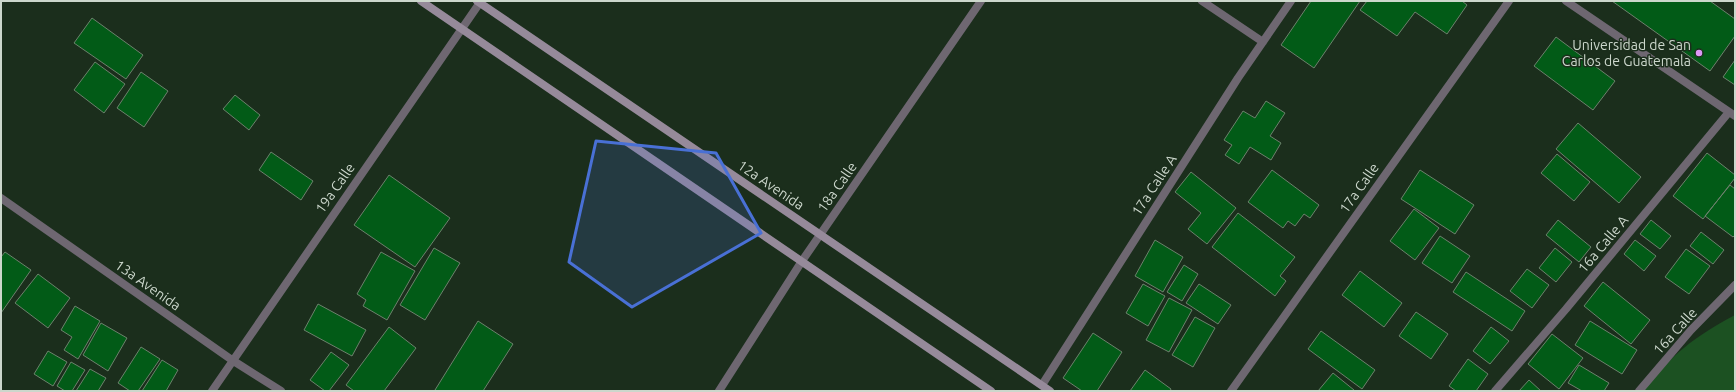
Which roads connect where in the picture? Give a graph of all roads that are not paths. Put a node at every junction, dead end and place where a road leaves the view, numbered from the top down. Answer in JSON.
{"nodes":[{"id":1,"x":421,"y":1,"type":"edge"},
{"id":2,"x":981,"y":1,"type":"edge"},
{"id":3,"x":1202,"y":1,"type":"edge"},
{"id":4,"x":1291,"y":1,"type":"edge"},
{"id":5,"x":1508,"y":1,"type":"edge"},
{"id":6,"x":1566,"y":1,"type":"edge"},
{"id":7,"x":479,"y":2,"type":"edge"},
{"id":8,"x":462,"y":29,"type":"junction"},
{"id":9,"x":1263,"y":42,"type":"junction"},
{"id":10,"x":1732,"y":114,"type":"edge"},
{"id":11,"x":1,"y":198,"type":"edge"},
{"id":12,"x":820,"y":235,"type":"junction"},
{"id":13,"x":802,"y":261,"type":"junction"},
{"id":14,"x":1734,"y":288,"type":"edge"},
{"id":15,"x":232,"y":360,"type":"junction"},
{"id":16,"x":1042,"y":385,"type":"junction"},
{"id":17,"x":212,"y":391,"type":"edge"},
{"id":18,"x":281,"y":391,"type":"edge"},
{"id":19,"x":719,"y":391,"type":"edge"},
{"id":20,"x":991,"y":391,"type":"edge"},
{"id":21,"x":1050,"y":391,"type":"edge"},
{"id":22,"x":1231,"y":391,"type":"edge"},
{"id":23,"x":1495,"y":391,"type":"edge"},
{"id":24,"x":1639,"y":391,"type":"edge"}],
"edges":[{"from":1,"to":8,"type":"main road"},
{"from":2,"to":12,"type":"street","name":"18a Calle"},
{"from":3,"to":9,"type":"street"},
{"from":4,"to":9,"type":"street","name":"17a Calle A"},
{"from":5,"to":22,"type":"street","name":"17a Calle"},
{"from":6,"to":10,"type":"street"},
{"from":7,"to":8,"type":"street","name":"19a Calle"},
{"from":7,"to":12,"type":"main road","name":"12a Avenida"},
{"from":8,"to":13,"type":"main road"},
{"from":8,"to":15,"type":"street","name":"19a Calle"},
{"from":9,"to":16,"type":"street","name":"17a Calle A"},
{"from":10,"to":23,"type":"street","name":"16a Calle A"},
{"from":11,"to":15,"type":"street","name":"13a Avenida"},
{"from":12,"to":13,"type":"street","name":"18a Calle"},
{"from":12,"to":16,"type":"main road","name":"12a Avenida"},
{"from":13,"to":19,"type":"street","name":"18a Calle"},
{"from":13,"to":20,"type":"main road"},
{"from":14,"to":24,"type":"street","name":"16a Calle"},
{"from":15,"to":17,"type":"street","name":"19a Calle"},
{"from":15,"to":18,"type":"street","name":"13a Avenida"},
{"from":16,"to":21,"type":"main road","name":"12a Avenida"}]}
